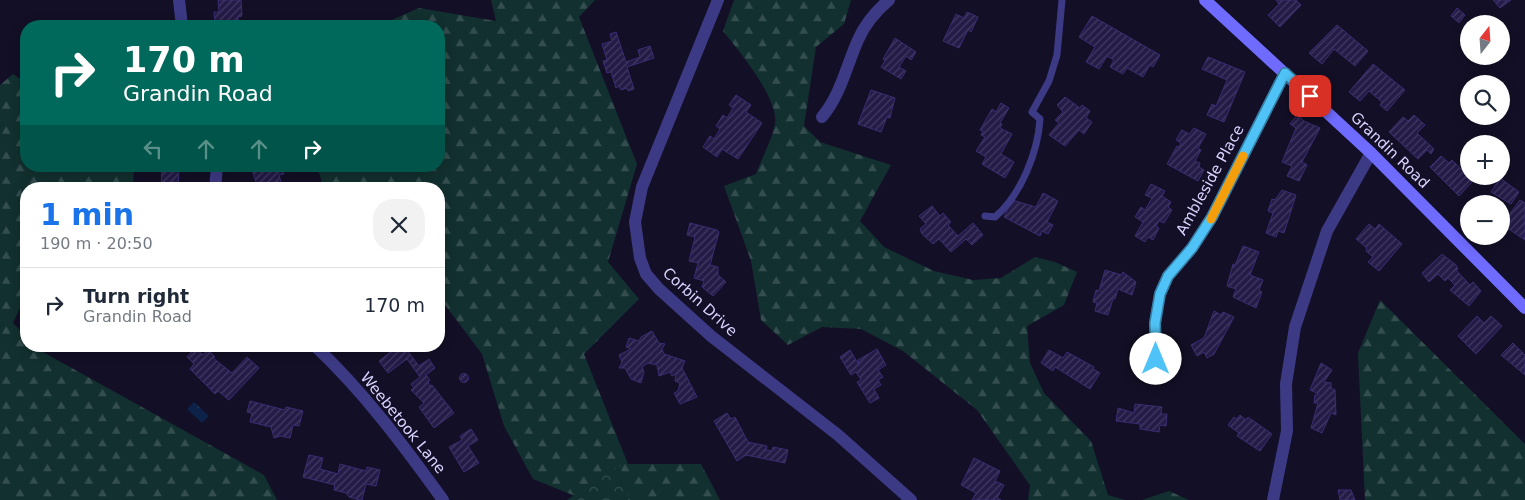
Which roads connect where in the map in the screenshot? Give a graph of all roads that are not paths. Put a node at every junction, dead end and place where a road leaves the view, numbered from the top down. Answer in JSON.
{"nodes":[{"id":1,"x":179,"y":0,"type":"edge"},
{"id":2,"x":718,"y":0,"type":"edge"},
{"id":3,"x":889,"y":0,"type":"edge"},
{"id":4,"x":1062,"y":0,"type":"edge"},
{"id":5,"x":1205,"y":0,"type":"edge"},
{"id":6,"x":181,"y":20,"type":"edge"},
{"id":7,"x":1285,"y":73,"type":"junction"},
{"id":8,"x":822,"y":117,"type":"dead end"},
{"id":9,"x":1371,"y":153,"type":"junction"},
{"id":10,"x":985,"y":216,"type":"dead end"},
{"id":11,"x":1525,"y":308,"type":"edge"},
{"id":12,"x":321,"y":352,"type":"edge"},
{"id":13,"x":1156,"y":359,"type":"dead end"},
{"id":14,"x":443,"y":500,"type":"edge"},
{"id":15,"x":911,"y":500,"type":"edge"},
{"id":16,"x":1273,"y":500,"type":"edge"}],
"edges":[{"from":1,"to":6,"type":"street"},
{"from":2,"to":15,"type":"street","name":"Corbin Drive"},
{"from":3,"to":8,"type":"street"},
{"from":4,"to":10,"type":"lane"},
{"from":5,"to":7,"type":"street","name":"Grandin Road"},
{"from":7,"to":9,"type":"street","name":"Grandin Road"},
{"from":7,"to":13,"type":"street","name":"Ambleside Place"},
{"from":9,"to":11,"type":"street","name":"Grandin Road"},
{"from":9,"to":16,"type":"street"},
{"from":12,"to":14,"type":"street","name":"Weebetook Lane"}]}
